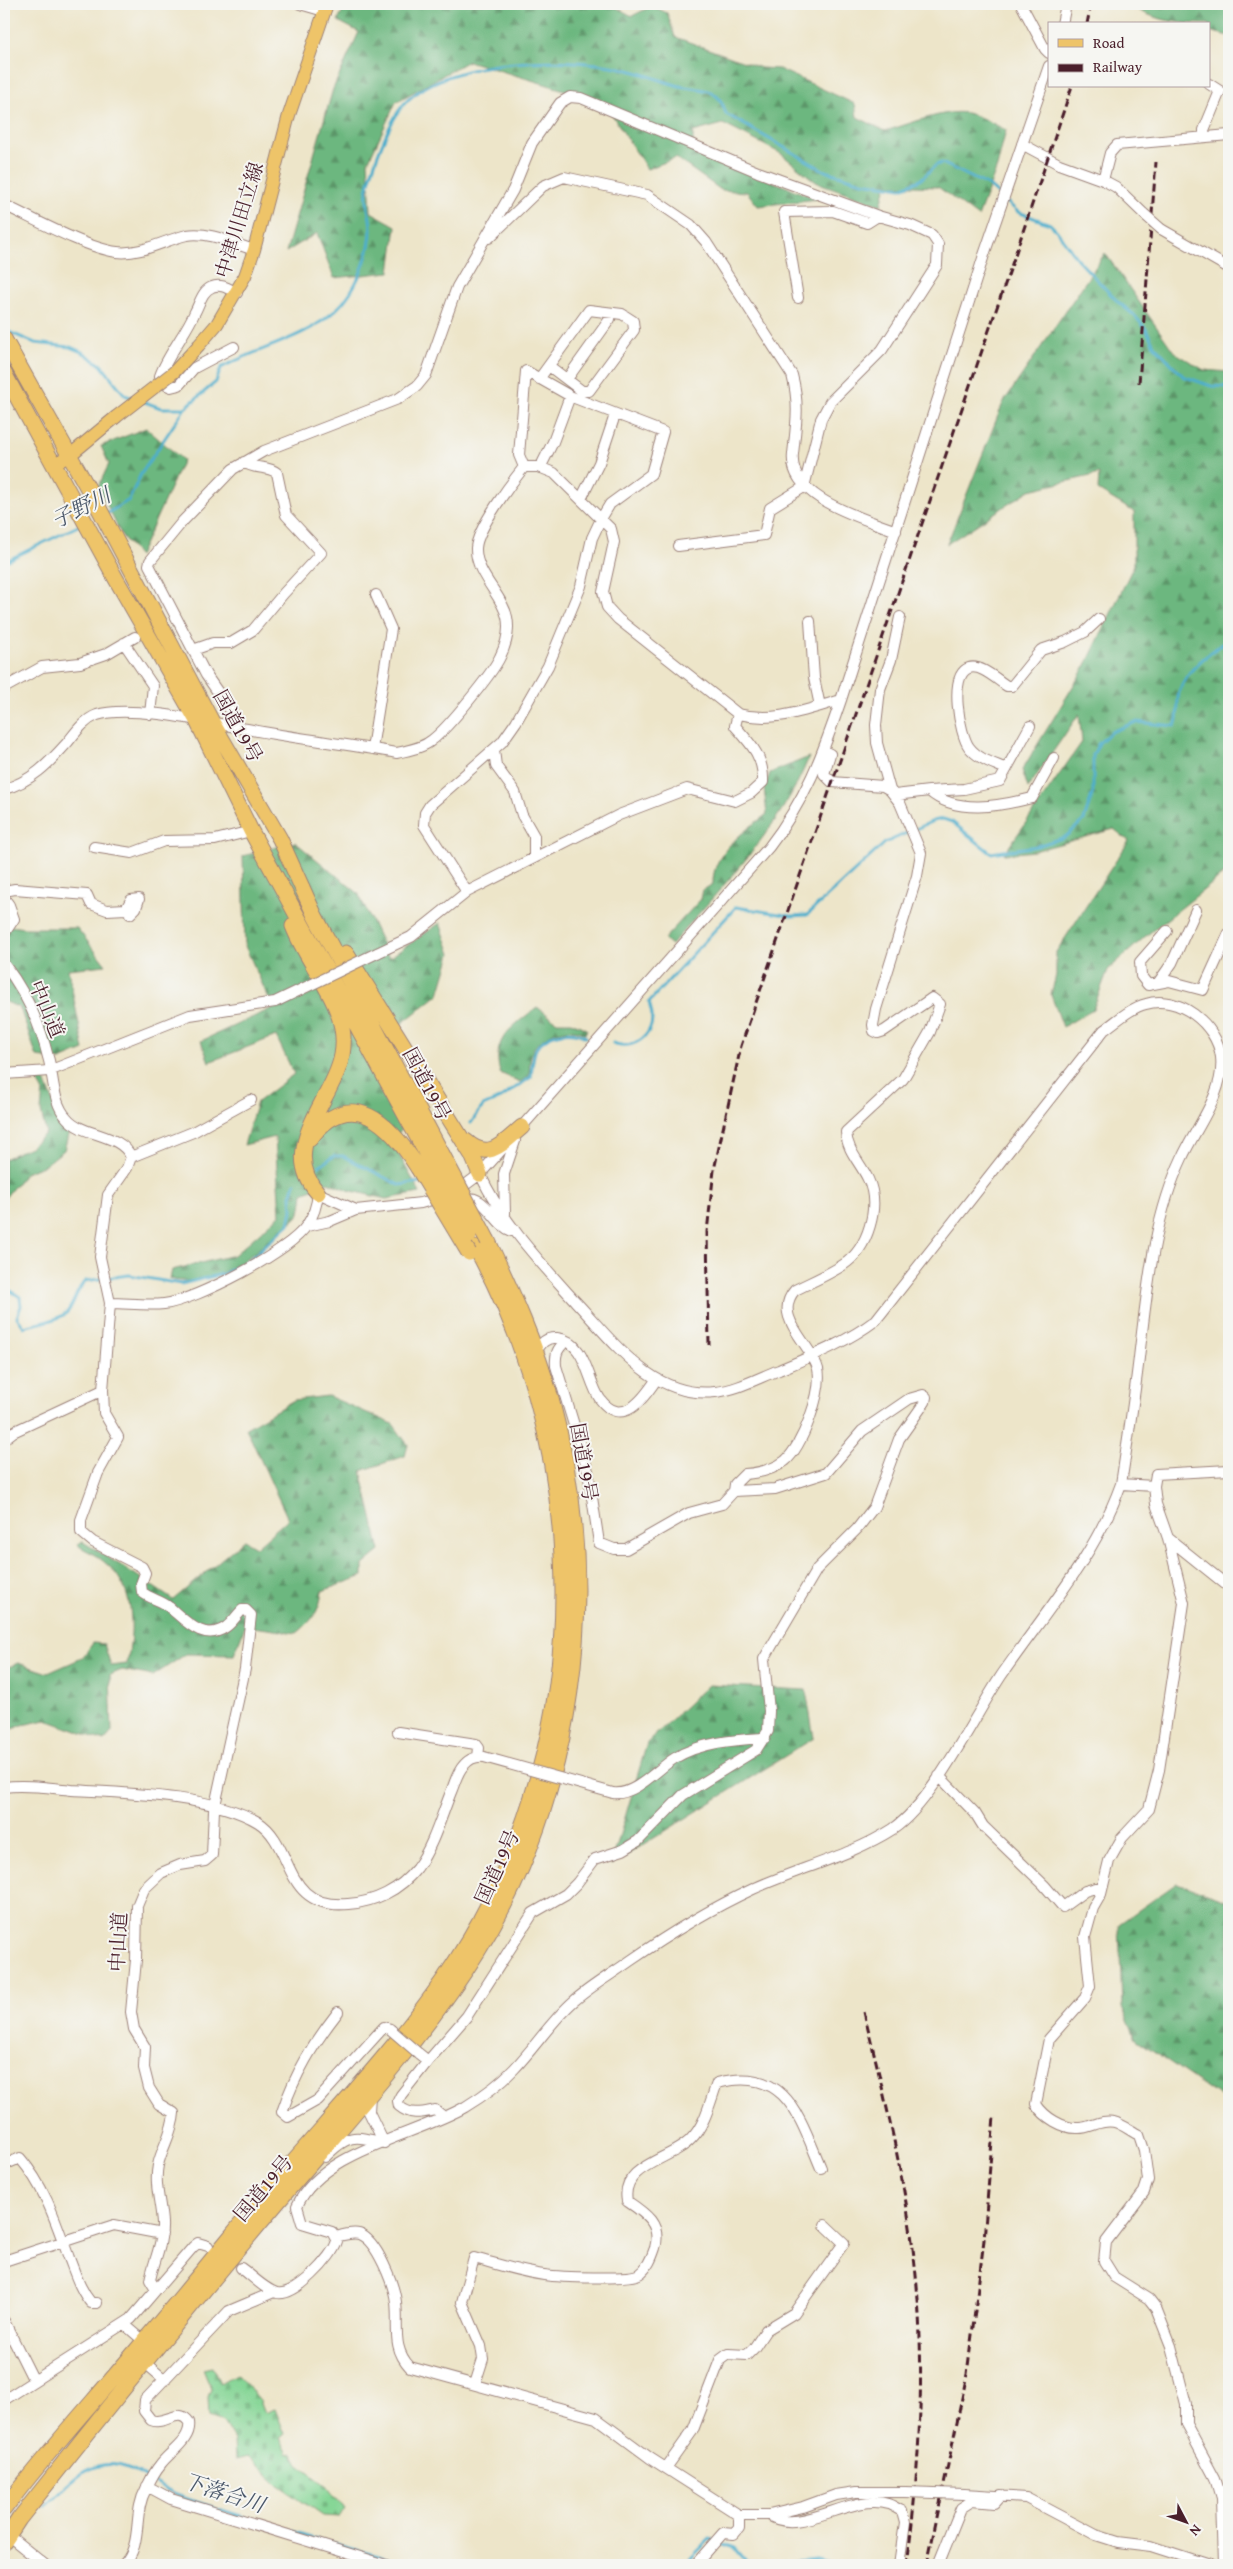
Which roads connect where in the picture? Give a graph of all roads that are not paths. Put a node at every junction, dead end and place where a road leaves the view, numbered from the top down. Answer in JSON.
{"nodes":[{"id":1,"x":300,"y":4,"type":"edge"},
{"id":2,"x":1020,"y":4,"type":"edge"},
{"id":3,"x":1066,"y":4,"type":"edge"},
{"id":4,"x":326,"y":7,"type":"edge"},
{"id":5,"x":1062,"y":22,"type":"edge"},
{"id":6,"x":1048,"y":52,"type":"edge"},
{"id":7,"x":1048,"y":69,"type":"edge"},
{"id":8,"x":1210,"y":85,"type":"edge"},
{"id":9,"x":1229,"y":135,"type":"edge"},
{"id":10,"x":1204,"y":137,"type":"junction"},
{"id":11,"x":1022,"y":144,"type":"junction"},
{"id":12,"x":1103,"y":180,"type":"junction"},
{"id":13,"x":4,"y":205,"type":"edge"},
{"id":14,"x":878,"y":216,"type":"junction"},
{"id":15,"x":482,"y":244,"type":"junction"},
{"id":16,"x":254,"y":250,"type":"junction"},
{"id":17,"x":1229,"y":268,"type":"edge"},
{"id":18,"x":237,"y":292,"type":"junction"},
{"id":19,"x":798,"y":298,"type":"dead end"},
{"id":20,"x":610,"y":313,"type":"junction"},
{"id":21,"x":4,"y":339,"type":"edge"},
{"id":22,"x":234,"y":347,"type":"dead end"},
{"id":23,"x":549,"y":366,"type":"junction"},
{"id":24,"x":4,"y":373,"type":"edge"},
{"id":25,"x":539,"y":379,"type":"junction"},
{"id":26,"x":566,"y":379,"type":"junction"},
{"id":27,"x":570,"y":396,"type":"junction"},
{"id":28,"x":615,"y":415,"type":"junction"},
{"id":29,"x":69,"y":456,"type":"junction"},
{"id":30,"x":244,"y":462,"type":"junction"},
{"id":31,"x":54,"y":464,"type":"junction"},
{"id":32,"x":524,"y":467,"type":"junction"},
{"id":33,"x":540,"y":468,"type":"junction"},
{"id":34,"x":804,"y":487,"type":"junction"},
{"id":35,"x":581,"y":500,"type":"junction"},
{"id":36,"x":600,"y":518,"type":"junction"},
{"id":37,"x":896,"y":531,"type":"junction"},
{"id":38,"x":678,"y":546,"type":"dead end"},
{"id":39,"x":376,"y":596,"type":"dead end"},
{"id":40,"x":900,"y":617,"type":"dead end"},
{"id":41,"x":1099,"y":619,"type":"dead end"},
{"id":42,"x":810,"y":621,"type":"dead end"},
{"id":43,"x":136,"y":636,"type":"dead end"},
{"id":44,"x":124,"y":643,"type":"junction"},
{"id":45,"x":193,"y":650,"type":"junction"},
{"id":46,"x":4,"y":688,"type":"edge"},
{"id":47,"x":841,"y":700,"type":"junction"},
{"id":48,"x":820,"y":706,"type":"junction"},
{"id":49,"x":150,"y":714,"type":"junction"},
{"id":50,"x":738,"y":714,"type":"junction"},
{"id":51,"x":196,"y":719,"type":"junction"},
{"id":52,"x":212,"y":722,"type":"junction"},
{"id":53,"x":234,"y":726,"type":"junction"},
{"id":54,"x":1030,"y":726,"type":"dead end"},
{"id":55,"x":372,"y":748,"type":"junction"},
{"id":56,"x":494,"y":750,"type":"junction"},
{"id":57,"x":824,"y":751,"type":"junction"},
{"id":58,"x":1054,"y":758,"type":"dead end"},
{"id":59,"x":1006,"y":769,"type":"junction"},
{"id":60,"x":4,"y":789,"type":"edge"},
{"id":61,"x":929,"y":791,"type":"junction"},
{"id":62,"x":892,"y":792,"type":"junction"},
{"id":63,"x":251,"y":831,"type":"junction"},
{"id":64,"x":280,"y":839,"type":"junction"},
{"id":65,"x":94,"y":848,"type":"dead end"},
{"id":66,"x":534,"y":858,"type":"junction"},
{"id":67,"x":274,"y":872,"type":"junction"},
{"id":68,"x":4,"y":891,"type":"edge"},
{"id":69,"x":467,"y":892,"type":"junction"},
{"id":70,"x":4,"y":898,"type":"edge"},
{"id":71,"x":1196,"y":910,"type":"dead end"},
{"id":72,"x":130,"y":914,"type":"dead end"},
{"id":73,"x":1167,"y":931,"type":"dead end"},
{"id":74,"x":1229,"y":933,"type":"edge"},
{"id":75,"x":4,"y":934,"type":"edge"},
{"id":76,"x":4,"y":964,"type":"edge"},
{"id":77,"x":1153,"y":984,"type":"junction"},
{"id":78,"x":1146,"y":1003,"type":"junction"},
{"id":79,"x":49,"y":1071,"type":"junction"},
{"id":80,"x":4,"y":1074,"type":"edge"},
{"id":81,"x":251,"y":1100,"type":"dead end"},
{"id":82,"x":522,"y":1127,"type":"junction"},
{"id":83,"x":459,"y":1134,"type":"junction"},
{"id":84,"x":306,"y":1144,"type":"junction"},
{"id":85,"x":131,"y":1157,"type":"junction"},
{"id":86,"x":430,"y":1161,"type":"junction"},
{"id":87,"x":480,"y":1174,"type":"junction"},
{"id":88,"x":318,"y":1193,"type":"junction"},
{"id":89,"x":415,"y":1204,"type":"junction"},
{"id":90,"x":356,"y":1210,"type":"junction"},
{"id":91,"x":506,"y":1219,"type":"junction"},
{"id":92,"x":307,"y":1226,"type":"junction"},
{"id":93,"x":513,"y":1232,"type":"junction"},
{"id":94,"x":477,"y":1247,"type":"junction"},
{"id":95,"x":110,"y":1303,"type":"junction"},
{"id":96,"x":566,"y":1341,"type":"junction"},
{"id":97,"x":536,"y":1352,"type":"junction"},
{"id":98,"x":812,"y":1356,"type":"junction"},
{"id":99,"x":656,"y":1380,"type":"junction"},
{"id":100,"x":103,"y":1390,"type":"junction"},
{"id":101,"x":4,"y":1440,"type":"edge"},
{"id":102,"x":1229,"y":1470,"type":"edge"},
{"id":103,"x":1121,"y":1484,"type":"junction"},
{"id":104,"x":1154,"y":1486,"type":"junction"},
{"id":105,"x":734,"y":1491,"type":"junction"},
{"id":106,"x":1168,"y":1538,"type":"junction"},
{"id":107,"x":1229,"y":1587,"type":"edge"},
{"id":108,"x":398,"y":1732,"type":"dead end"},
{"id":109,"x":765,"y":1738,"type":"junction"},
{"id":110,"x":481,"y":1757,"type":"junction"},
{"id":111,"x":939,"y":1776,"type":"junction"},
{"id":112,"x":4,"y":1787,"type":"edge"},
{"id":113,"x":214,"y":1807,"type":"junction"},
{"id":114,"x":1103,"y":1886,"type":"junction"},
{"id":115,"x":338,"y":2012,"type":"dead end"},
{"id":116,"x":428,"y":2061,"type":"junction"},
{"id":117,"x":371,"y":2093,"type":"junction"},
{"id":118,"x":444,"y":2117,"type":"junction"},
{"id":119,"x":384,"y":2143,"type":"junction"},
{"id":120,"x":312,"y":2161,"type":"junction"},
{"id":121,"x":4,"y":2164,"type":"edge"},
{"id":122,"x":821,"y":2168,"type":"dead end"},
{"id":123,"x":825,"y":2225,"type":"dead end"},
{"id":124,"x":162,"y":2234,"type":"junction"},
{"id":125,"x":336,"y":2236,"type":"junction"},
{"id":126,"x":63,"y":2240,"type":"junction"},
{"id":127,"x":208,"y":2246,"type":"dead end"},
{"id":128,"x":4,"y":2261,"type":"edge"},
{"id":129,"x":242,"y":2268,"type":"dead end"},
{"id":130,"x":156,"y":2290,"type":"junction"},
{"id":131,"x":274,"y":2292,"type":"junction"},
{"id":132,"x":97,"y":2304,"type":"dead end"},
{"id":133,"x":4,"y":2321,"type":"edge"},
{"id":134,"x":124,"y":2324,"type":"junction"},
{"id":135,"x":145,"y":2342,"type":"junction"},
{"id":136,"x":144,"y":2362,"type":"junction"},
{"id":137,"x":165,"y":2380,"type":"junction"},
{"id":138,"x":34,"y":2381,"type":"junction"},
{"id":139,"x":475,"y":2384,"type":"junction"},
{"id":140,"x":4,"y":2400,"type":"edge"},
{"id":141,"x":666,"y":2468,"type":"junction"},
{"id":142,"x":147,"y":2486,"type":"junction"},
{"id":143,"x":1001,"y":2495,"type":"junction"},
{"id":144,"x":4,"y":2509,"type":"edge"},
{"id":145,"x":739,"y":2515,"type":"junction"},
{"id":146,"x":769,"y":2515,"type":"junction"},
{"id":147,"x":5,"y":2536,"type":"edge"},
{"id":148,"x":45,"y":2565,"type":"edge"},
{"id":149,"x":123,"y":2565,"type":"edge"},
{"id":150,"x":386,"y":2565,"type":"edge"},
{"id":151,"x":695,"y":2565,"type":"edge"},
{"id":152,"x":899,"y":2565,"type":"edge"},
{"id":153,"x":938,"y":2565,"type":"edge"},
{"id":154,"x":1210,"y":2565,"type":"edge"},
{"id":155,"x":1223,"y":2565,"type":"edge"}],
"edges":[{"from":1,"to":4,"type":"street"},
{"from":2,"to":6,"type":"street"},
{"from":3,"to":5,"type":"street"},
{"from":4,"to":16,"type":"main road","name":"中津川田立線"},
{"from":7,"to":11,"type":"street"},
{"from":8,"to":10,"type":"street"},
{"from":9,"to":10,"type":"street"},
{"from":10,"to":12,"type":"street"},
{"from":11,"to":12,"type":"street"},
{"from":11,"to":37,"type":"street"},
{"from":12,"to":17,"type":"street","bridge":true},
{"from":13,"to":16,"type":"street"},
{"from":14,"to":15,"type":"street"},
{"from":14,"to":19,"type":"street"},
{"from":14,"to":34,"type":"street"},
{"from":15,"to":30,"type":"street"},
{"from":15,"to":34,"type":"street"},
{"from":16,"to":18,"type":"main road","name":"中津川田立線"},
{"from":18,"to":22,"type":"street"},
{"from":18,"to":29,"type":"main road","name":"中津川田立線","bridge":true},
{"from":20,"to":23,"type":"street"},
{"from":20,"to":26,"type":"street"},
{"from":20,"to":26,"type":"street"},
{"from":21,"to":29,"type":"highway","name":"国道19号"},
{"from":23,"to":25,"type":"street"},
{"from":23,"to":26,"type":"street"},
{"from":24,"to":31,"type":"highway","name":"国道19号"},
{"from":25,"to":27,"type":"street"},
{"from":25,"to":32,"type":"street"},
{"from":27,"to":28,"type":"street"},
{"from":27,"to":33,"type":"street"},
{"from":28,"to":35,"type":"street"},
{"from":28,"to":36,"type":"street"},
{"from":29,"to":31,"type":"main road","name":"中津川田立線"},
{"from":29,"to":52,"type":"highway","name":"国道19号"},
{"from":30,"to":45,"type":"street"},
{"from":30,"to":45,"type":"street"},
{"from":31,"to":51,"type":"highway","name":"国道19号"},
{"from":32,"to":33,"type":"street"},
{"from":32,"to":55,"type":"street"},
{"from":33,"to":35,"type":"street"},
{"from":34,"to":37,"type":"street"},
{"from":34,"to":38,"type":"street"},
{"from":35,"to":36,"type":"street"},
{"from":36,"to":50,"type":"street"},
{"from":36,"to":56,"type":"street"},
{"from":37,"to":47,"type":"street"},
{"from":39,"to":55,"type":"street"},
{"from":40,"to":62,"type":"street"},
{"from":41,"to":59,"type":"street"},
{"from":42,"to":48,"type":"street"},
{"from":43,"to":44,"type":"street"},
{"from":44,"to":46,"type":"street"},
{"from":44,"to":49,"type":"street"},
{"from":45,"to":53,"type":"street"},
{"from":47,"to":48,"type":"street"},
{"from":47,"to":57,"type":"street"},
{"from":48,"to":50,"type":"street"},
{"from":49,"to":51,"type":"street"},
{"from":49,"to":60,"type":"street"},
{"from":50,"to":66,"type":"street"},
{"from":51,"to":52,"type":"street"},
{"from":51,"to":63,"type":"highway","name":"国道19号"},
{"from":52,"to":53,"type":"street"},
{"from":52,"to":64,"type":"highway","name":"国道19号"},
{"from":53,"to":55,"type":"street"},
{"from":54,"to":59,"type":"street"},
{"from":56,"to":66,"type":"street"},
{"from":56,"to":69,"type":"street"},
{"from":57,"to":62,"type":"street"},
{"from":57,"to":82,"type":"street"},
{"from":58,"to":61,"type":"street"},
{"from":59,"to":61,"type":"street"},
{"from":61,"to":62,"type":"street"},
{"from":62,"to":98,"type":"street"},
{"from":63,"to":65,"type":"street"},
{"from":63,"to":67,"type":"highway","name":"国道19号"},
{"from":64,"to":83,"type":"highway"},
{"from":64,"to":86,"type":"highway","name":"国道19号"},
{"from":66,"to":69,"type":"street"},
{"from":67,"to":84,"type":"highway"},
{"from":67,"to":86,"type":"highway","name":"国道19号"},
{"from":68,"to":72,"type":"street"},
{"from":69,"to":79,"type":"street","bridge":true},
{"from":70,"to":75,"type":"street"},
{"from":71,"to":77,"type":"street"},
{"from":73,"to":77,"type":"street"},
{"from":74,"to":77,"type":"street"},
{"from":76,"to":79,"type":"street","name":"中山道"},
{"from":77,"to":78,"type":"street"},
{"from":78,"to":98,"type":"street"},
{"from":78,"to":103,"type":"street"},
{"from":79,"to":80,"type":"street"},
{"from":79,"to":85,"type":"street","name":"中山道"},
{"from":81,"to":85,"type":"street"},
{"from":82,"to":83,"type":"highway"},
{"from":82,"to":87,"type":"street"},
{"from":82,"to":91,"type":"street"},
{"from":83,"to":87,"type":"highway"},
{"from":84,"to":86,"type":"highway"},
{"from":84,"to":88,"type":"highway"},
{"from":85,"to":95,"type":"street"},
{"from":86,"to":94,"type":"highway","name":"国道19号","bridge":true},
{"from":86,"to":94,"type":"highway","bridge":true},
{"from":87,"to":89,"type":"street"},
{"from":87,"to":91,"type":"street"},
{"from":88,"to":90,"type":"street"},
{"from":88,"to":92,"type":"street"},
{"from":89,"to":90,"type":"street"},
{"from":89,"to":93,"type":"street"},
{"from":90,"to":92,"type":"street"},
{"from":91,"to":93,"type":"street"},
{"from":92,"to":95,"type":"street"},
{"from":93,"to":99,"type":"street"},
{"from":94,"to":97,"type":"highway","name":"国道19号"},
{"from":94,"to":135,"type":"highway","name":"国道19号"},
{"from":95,"to":100,"type":"street"},
{"from":96,"to":97,"type":"street"},
{"from":96,"to":99,"type":"street"},
{"from":96,"to":105,"type":"street"},
{"from":97,"to":117,"type":"highway","name":"国道19号"},
{"from":98,"to":99,"type":"street"},
{"from":98,"to":105,"type":"street"},
{"from":100,"to":101,"type":"street"},
{"from":100,"to":113,"type":"street","name":"中山道"},
{"from":102,"to":104,"type":"street"},
{"from":103,"to":104,"type":"street"},
{"from":103,"to":111,"type":"street"},
{"from":104,"to":106,"type":"street"},
{"from":105,"to":109,"type":"street"},
{"from":106,"to":107,"type":"street"},
{"from":106,"to":114,"type":"street"},
{"from":108,"to":110,"type":"street"},
{"from":109,"to":110,"type":"street","bridge":true},
{"from":109,"to":116,"type":"street"},
{"from":110,"to":113,"type":"street"},
{"from":111,"to":114,"type":"street"},
{"from":111,"to":118,"type":"street"},
{"from":112,"to":113,"type":"street"},
{"from":113,"to":124,"type":"street","name":"中山道"},
{"from":114,"to":155,"type":"street"},
{"from":115,"to":116,"type":"street","bridge":true},
{"from":116,"to":118,"type":"street"},
{"from":117,"to":119,"type":"street"},
{"from":117,"to":120,"type":"highway","name":"国道19号"},
{"from":118,"to":119,"type":"street"},
{"from":119,"to":120,"type":"street"},
{"from":119,"to":125,"type":"street"},
{"from":120,"to":136,"type":"highway","name":"国道19号"},
{"from":121,"to":126,"type":"street"},
{"from":122,"to":139,"type":"street"},
{"from":123,"to":141,"type":"street"},
{"from":124,"to":126,"type":"street"},
{"from":124,"to":130,"type":"street","name":"中山道"},
{"from":125,"to":131,"type":"street"},
{"from":125,"to":139,"type":"street"},
{"from":126,"to":128,"type":"street"},
{"from":126,"to":132,"type":"street"},
{"from":127,"to":130,"type":"street"},
{"from":129,"to":131,"type":"street"},
{"from":130,"to":134,"type":"street"},
{"from":131,"to":137,"type":"street"},
{"from":133,"to":138,"type":"street"},
{"from":134,"to":135,"type":"street"},
{"from":134,"to":138,"type":"street"},
{"from":135,"to":144,"type":"highway","name":"国道19号"},
{"from":136,"to":137,"type":"street"},
{"from":136,"to":147,"type":"highway","name":"国道19号"},
{"from":137,"to":142,"type":"street"},
{"from":138,"to":140,"type":"street"},
{"from":139,"to":141,"type":"street"},
{"from":141,"to":145,"type":"street"},
{"from":142,"to":149,"type":"street"},
{"from":142,"to":150,"type":"street"},
{"from":143,"to":146,"type":"street","bridge":true},
{"from":143,"to":153,"type":"street"},
{"from":143,"to":154,"type":"street"},
{"from":145,"to":146,"type":"street"},
{"from":145,"to":151,"type":"street"},
{"from":146,"to":152,"type":"street"},
{"from":147,"to":148,"type":"street"}]}
